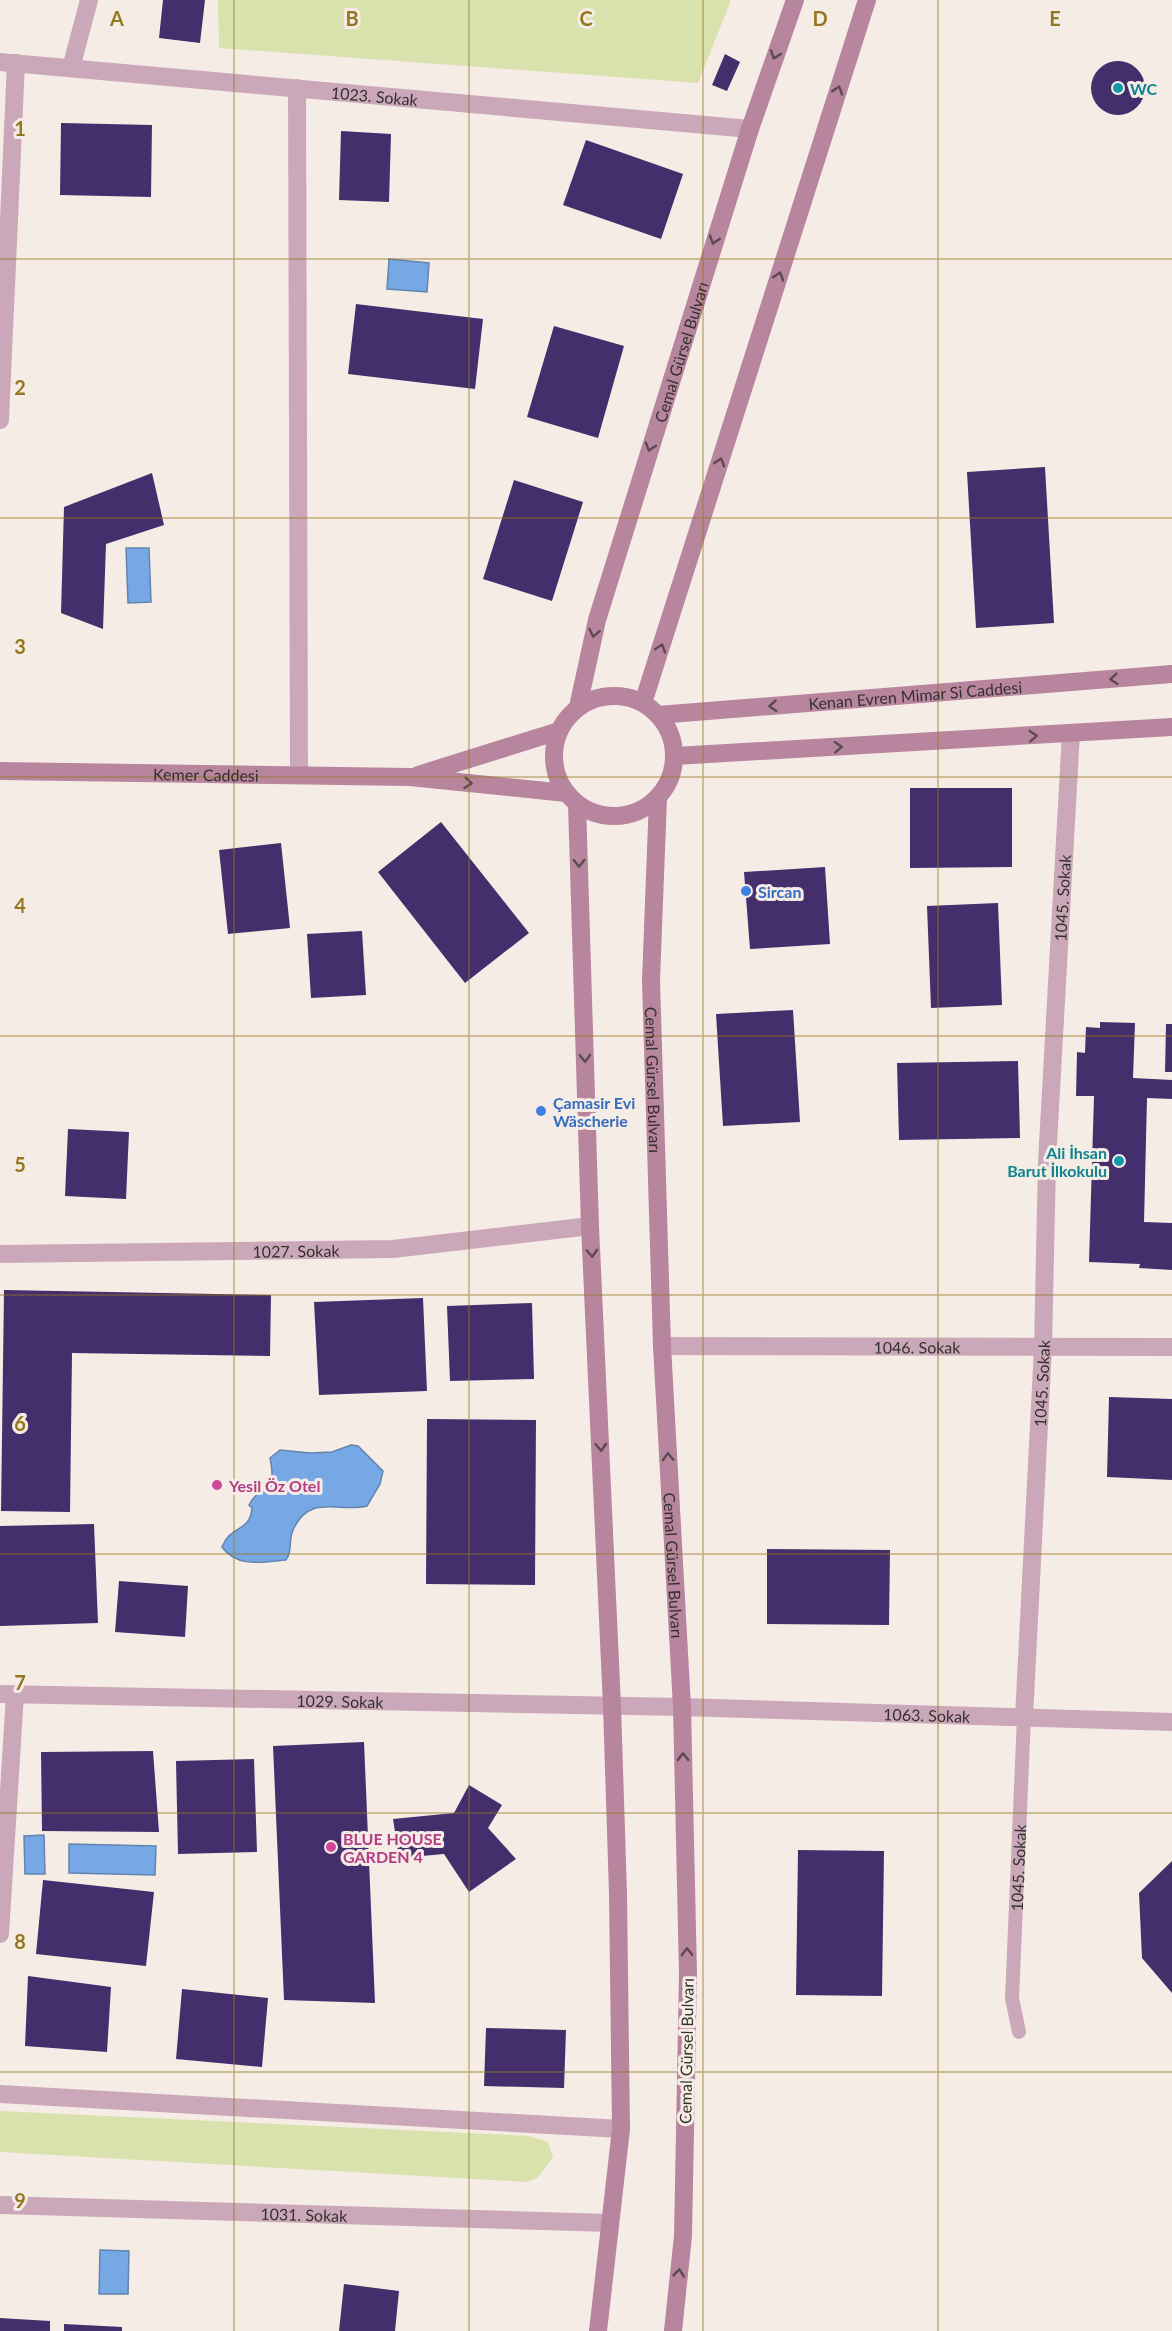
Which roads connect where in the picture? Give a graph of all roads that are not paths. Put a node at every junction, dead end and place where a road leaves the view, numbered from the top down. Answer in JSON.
{"nodes":[{"id":1,"x":89,"y":0,"type":"edge"},
{"id":2,"x":795,"y":0,"type":"edge"},
{"id":3,"x":867,"y":0,"type":"edge"},
{"id":4,"x":8,"y":63,"type":"edge"},
{"id":5,"x":70,"y":68,"type":"junction"},
{"id":6,"x":297,"y":88,"type":"junction"},
{"id":7,"x":750,"y":129,"type":"junction"},
{"id":8,"x":0,"y":420,"type":"edge"},
{"id":9,"x":1172,"y":674,"type":"edge"},
{"id":10,"x":643,"y":703,"type":"junction"},
{"id":11,"x":579,"y":707,"type":"junction"},
{"id":12,"x":658,"y":715,"type":"junction"},
{"id":13,"x":1172,"y":727,"type":"edge"},
{"id":14,"x":559,"y":732,"type":"junction"},
{"id":15,"x":1071,"y":733,"type":"junction"},
{"id":16,"x":675,"y":756,"type":"junction"},
{"id":17,"x":0,"y":771,"type":"edge"},
{"id":18,"x":299,"y":776,"type":"junction"},
{"id":19,"x":410,"y":777,"type":"junction"},
{"id":20,"x":658,"y":798,"type":"junction"},
{"id":21,"x":572,"y":799,"type":"junction"},
{"id":22,"x":591,"y":1226,"type":"junction"},
{"id":23,"x":0,"y":1254,"type":"edge"},
{"id":24,"x":662,"y":1346,"type":"junction"},
{"id":25,"x":1043,"y":1347,"type":"junction"},
{"id":26,"x":1172,"y":1347,"type":"edge"},
{"id":27,"x":7,"y":1694,"type":"edge"},
{"id":28,"x":612,"y":1706,"type":"junction"},
{"id":29,"x":682,"y":1707,"type":"junction"},
{"id":30,"x":1024,"y":1717,"type":"junction"},
{"id":31,"x":1172,"y":1722,"type":"edge"},
{"id":32,"x":0,"y":1934,"type":"edge"},
{"id":33,"x":1019,"y":2032,"type":"dead end"},
{"id":34,"x":0,"y":2094,"type":"edge"},
{"id":35,"x":621,"y":2129,"type":"junction"},
{"id":36,"x":0,"y":2205,"type":"edge"},
{"id":37,"x":609,"y":2223,"type":"junction"},
{"id":38,"x":598,"y":2331,"type":"edge"},
{"id":39,"x":673,"y":2331,"type":"edge"}],
"edges":[{"from":1,"to":5,"type":"street"},
{"from":2,"to":7,"type":"main road","name":"Cemal Gürsel Bulvarı","one_way":true},
{"from":10,"to":3,"type":"main road","one_way":true},
{"from":4,"to":5,"type":"street","name":"1023. Sokak"},
{"from":4,"to":8,"type":"street"},
{"from":5,"to":6,"type":"street","name":"1023. Sokak"},
{"from":6,"to":7,"type":"street","name":"1023. Sokak"},
{"from":6,"to":18,"type":"street"},
{"from":7,"to":11,"type":"main road","name":"Cemal Gürsel Bulvarı","one_way":true},
{"from":9,"to":12,"type":"main road","name":"Kenan Evren Mimar Si Caddesi","one_way":true},
{"from":10,"to":11,"type":"main road"},
{"from":10,"to":12,"type":"main road"},
{"from":11,"to":14,"type":"main road"},
{"from":12,"to":16,"type":"main road"},
{"from":13,"to":15,"type":"main road"},
{"from":14,"to":19,"type":"main road"},
{"from":14,"to":21,"type":"main road"},
{"from":16,"to":15,"type":"main road","one_way":true},
{"from":15,"to":25,"type":"street","name":"1045. Sokak"},
{"from":16,"to":20,"type":"main road"},
{"from":17,"to":18,"type":"main road","name":"Kemer Caddesi"},
{"from":18,"to":19,"type":"main road","name":"Kemer Caddesi"},
{"from":19,"to":21,"type":"main road","one_way":true},
{"from":20,"to":21,"type":"main road"},
{"from":20,"to":24,"type":"main road","name":"Cemal Gürsel Bulvarı"},
{"from":21,"to":22,"type":"main road","one_way":true},
{"from":22,"to":23,"type":"street","name":"1027. Sokak"},
{"from":22,"to":28,"type":"main road","one_way":true},
{"from":24,"to":25,"type":"street","name":"1046. Sokak"},
{"from":29,"to":24,"type":"main road","name":"Cemal Gürsel Bulvarı","one_way":true},
{"from":25,"to":26,"type":"street","name":"1046. Sokak"},
{"from":25,"to":30,"type":"street","name":"1045. Sokak"},
{"from":27,"to":28,"type":"street","name":"1029. Sokak"},
{"from":27,"to":32,"type":"street"},
{"from":28,"to":29,"type":"street","name":"1029. Sokak"},
{"from":28,"to":35,"type":"main road"},
{"from":29,"to":30,"type":"street","name":"1063. Sokak"},
{"from":39,"to":29,"type":"main road","name":"Cemal Gürsel Bulvarı","one_way":true},
{"from":30,"to":31,"type":"street","name":"1063. Sokak"},
{"from":30,"to":33,"type":"lane","name":"1045. Sokak"},
{"from":34,"to":35,"type":"street"},
{"from":35,"to":37,"type":"main road"},
{"from":36,"to":37,"type":"street","name":"1031. Sokak"},
{"from":37,"to":38,"type":"main road"}]}
